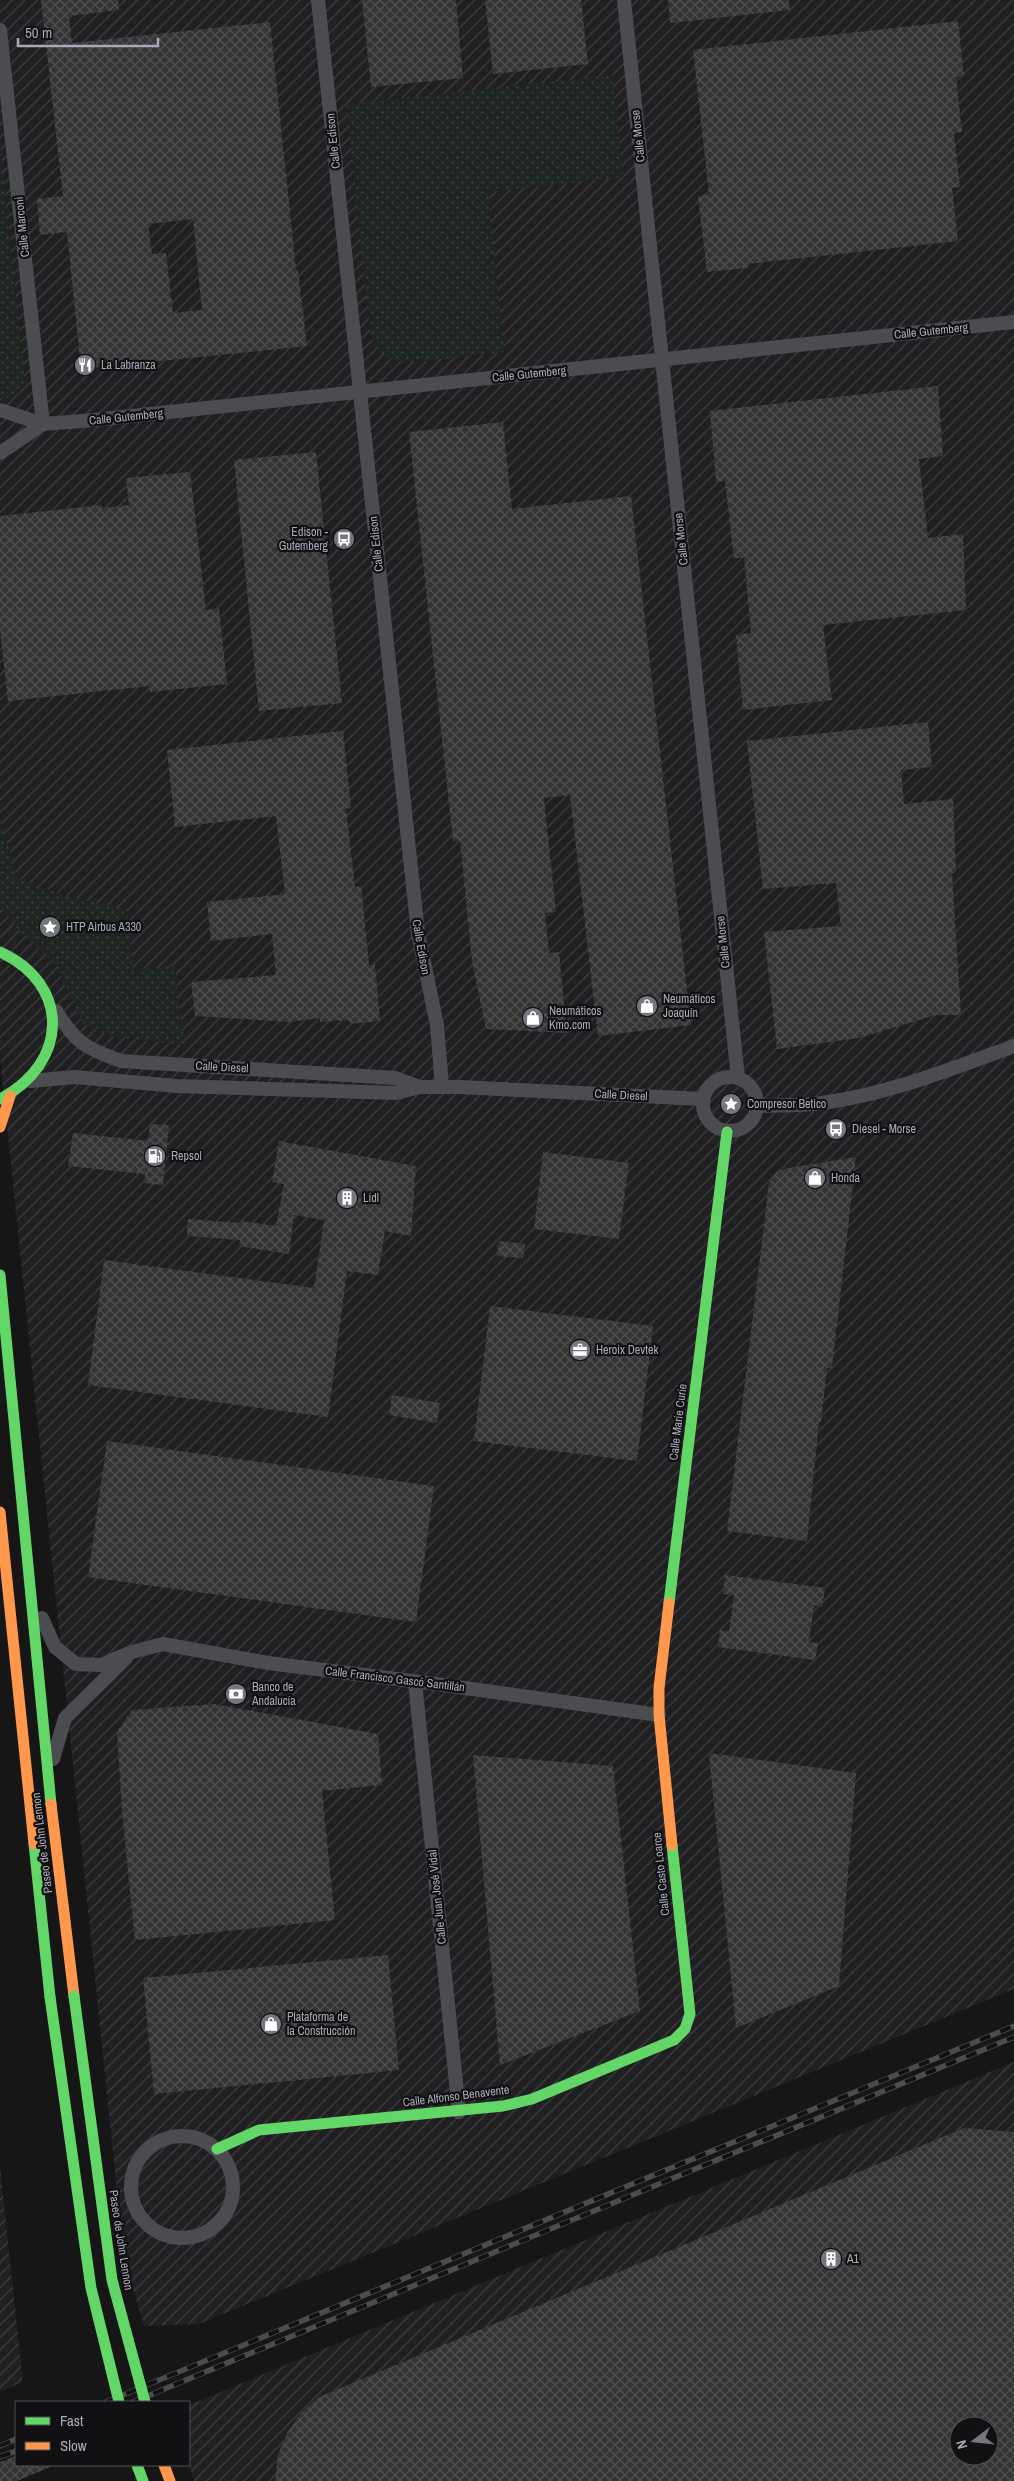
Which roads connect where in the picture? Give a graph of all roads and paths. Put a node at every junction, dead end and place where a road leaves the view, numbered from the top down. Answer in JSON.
{"nodes":[{"id":1,"x":318,"y":0,"type":"edge"},
{"id":2,"x":624,"y":0,"type":"edge"},
{"id":3,"x":0,"y":30,"type":"edge"},
{"id":4,"x":1014,"y":322,"type":"edge"},
{"id":5,"x":662,"y":360,"type":"junction"},
{"id":6,"x":359,"y":393,"type":"junction"},
{"id":7,"x":0,"y":410,"type":"edge"},
{"id":8,"x":43,"y":424,"type":"junction"},
{"id":9,"x":0,"y":453,"type":"edge"},
{"id":10,"x":0,"y":952,"type":"edge"},
{"id":11,"x":48,"y":999,"type":"junction"},
{"id":12,"x":1014,"y":1046,"type":"edge"},
{"id":13,"x":738,"y":1078,"type":"junction"},
{"id":14,"x":31,"y":1081,"type":"junction"},
{"id":15,"x":420,"y":1086,"type":"junction"},
{"id":16,"x":442,"y":1087,"type":"junction"},
{"id":17,"x":5,"y":1098,"type":"edge"},
{"id":18,"x":703,"y":1100,"type":"junction"},
{"id":19,"x":757,"y":1106,"type":"junction"},
{"id":20,"x":0,"y":1127,"type":"edge"},
{"id":21,"x":727,"y":1132,"type":"junction"},
{"id":22,"x":0,"y":1275,"type":"edge"},
{"id":23,"x":0,"y":1512,"type":"edge"},
{"id":24,"x":33,"y":1599,"type":"junction"},
{"id":25,"x":132,"y":1652,"type":"junction"},
{"id":26,"x":415,"y":1682,"type":"junction"},
{"id":27,"x":659,"y":1715,"type":"junction"},
{"id":28,"x":48,"y":1775,"type":"junction"},
{"id":29,"x":685,"y":2029,"type":"joint"},
{"id":30,"x":459,"y":2112,"type":"junction"},
{"id":31,"x":217,"y":2149,"type":"junction"},
{"id":32,"x":119,"y":2401,"type":"edge"},
{"id":33,"x":145,"y":2401,"type":"edge"},
{"id":34,"x":137,"y":2466,"type":"edge"},
{"id":35,"x":164,"y":2466,"type":"edge"},
{"id":36,"x":143,"y":2481,"type":"edge"},
{"id":37,"x":170,"y":2481,"type":"edge"}],
"edges":[{"from":1,"to":6,"type":"street","name":"Calle Edison"},
{"from":2,"to":5,"type":"street","name":"Calle Morse"},
{"from":3,"to":8,"type":"street","name":"Calle Marconi"},
{"from":4,"to":5,"type":"street","name":"Calle Gutemberg"},
{"from":5,"to":6,"type":"street","name":"Calle Gutemberg"},
{"from":5,"to":13,"type":"street","name":"Calle Morse"},
{"from":6,"to":8,"type":"street","name":"Calle Gutemberg"},
{"from":6,"to":16,"type":"street","name":"Calle Edison"},
{"from":7,"to":8,"type":"street"},
{"from":8,"to":9,"type":"street"},
{"from":10,"to":11,"type":"main road"},
{"from":11,"to":14,"type":"main road"},
{"from":11,"to":15,"type":"street","name":"Calle Diesel"},
{"from":12,"to":19,"type":"street"},
{"from":13,"to":18,"type":"street"},
{"from":13,"to":19,"type":"street"},
{"from":14,"to":15,"type":"street","name":"Calle Diesel"},
{"from":14,"to":17,"type":"main road"},
{"from":15,"to":16,"type":"street","name":"Calle Diesel"},
{"from":16,"to":18,"type":"street","name":"Calle Diesel"},
{"from":17,"to":20,"type":"main road"},
{"from":18,"to":21,"type":"street"},
{"from":19,"to":21,"type":"street"},
{"from":21,"to":27,"type":"main road","name":"Calle Marie Curie"},
{"from":22,"to":24,"type":"main road","name":"Paseo de John Lennon"},
{"from":23,"to":32,"type":"main road","name":"Paseo de John Lennon","bridge":true},
{"from":24,"to":25,"type":"street","name":"Calle Francisco Gascó Santillán"},
{"from":24,"to":28,"type":"main road","name":"Paseo de John Lennon"},
{"from":25,"to":26,"type":"street","name":"Calle Francisco Gascó Santillán"},
{"from":25,"to":28,"type":"street"},
{"from":26,"to":27,"type":"street","name":"Calle Francisco Gascó Santillán"},
{"from":26,"to":30,"type":"street","name":"Calle Juan José Vidal"},
{"from":27,"to":29,"type":"main road","name":"Calle Casto Loarce"},
{"from":28,"to":33,"type":"main road","name":"Paseo de John Lennon","bridge":true},
{"from":29,"to":30,"type":"main road","name":"Calle Alfonso Benavente"},
{"from":30,"to":31,"type":"main road","name":"Calle Alfonso Benavente"},
{"from":31,"to":31,"type":"street"},
{"from":34,"to":36,"type":"main road"},
{"from":35,"to":37,"type":"main road"}]}
